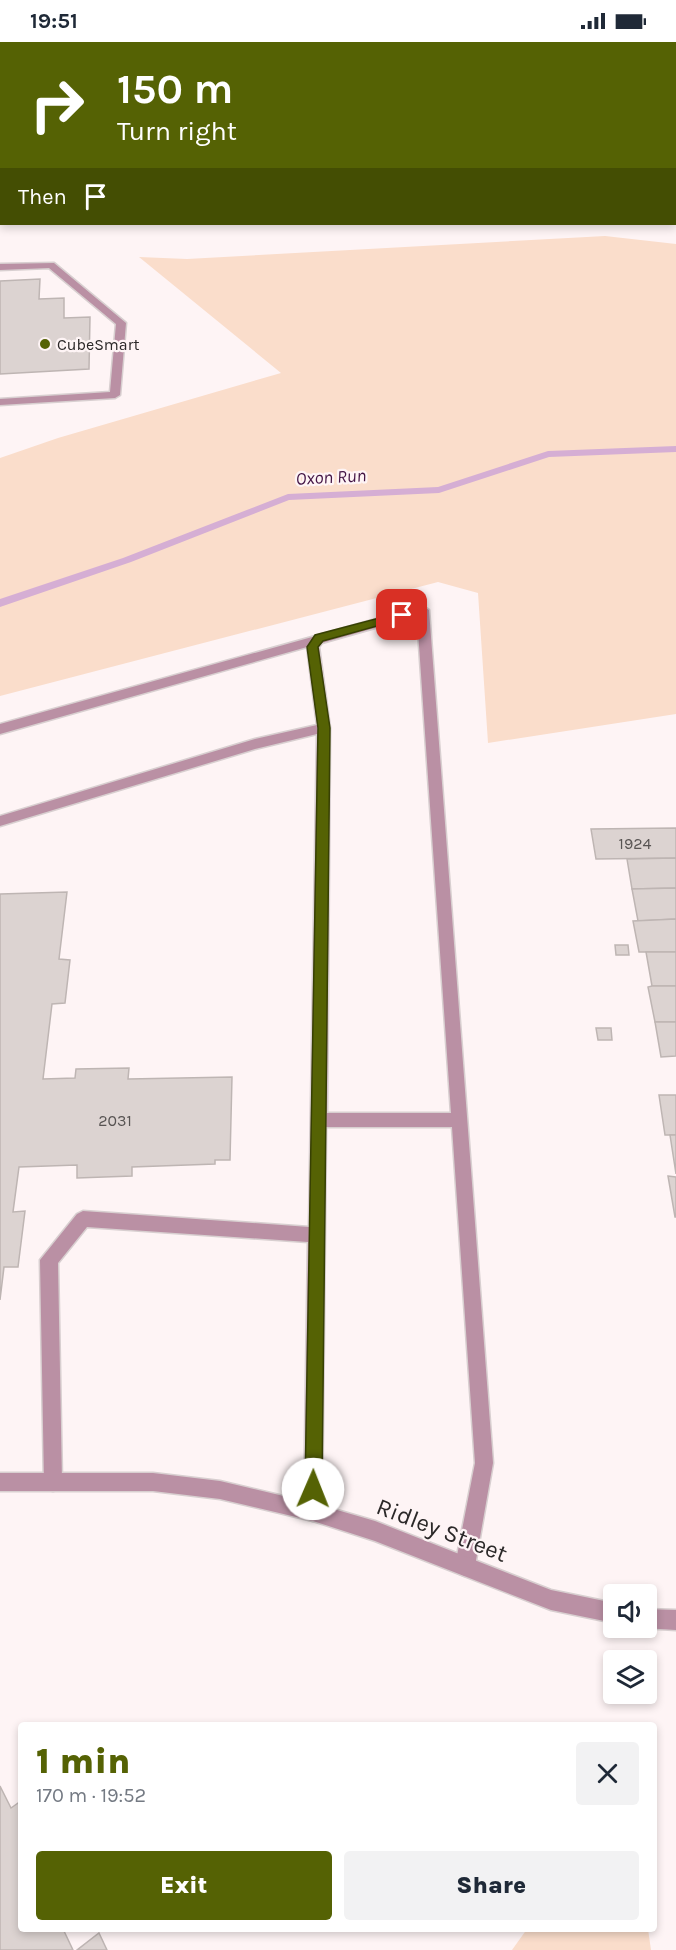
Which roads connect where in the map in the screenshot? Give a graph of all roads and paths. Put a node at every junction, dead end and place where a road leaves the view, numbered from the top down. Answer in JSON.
{"nodes":[{"id":1,"x":0,"y":267,"type":"edge"},
{"id":2,"x":0,"y":402,"type":"edge"},
{"id":3,"x":319,"y":638,"type":"junction"},
{"id":4,"x":324,"y":728,"type":"junction"},
{"id":5,"x":0,"y":729,"type":"edge"},
{"id":6,"x":0,"y":821,"type":"edge"},
{"id":7,"x":319,"y":1120,"type":"junction"},
{"id":8,"x":460,"y":1120,"type":"junction"},
{"id":9,"x":318,"y":1235,"type":"junction"},
{"id":10,"x":0,"y":1482,"type":"edge"},
{"id":11,"x":52,"y":1482,"type":"junction"},
{"id":12,"x":313,"y":1512,"type":"junction"},
{"id":13,"x":465,"y":1566,"type":"junction"},
{"id":14,"x":603,"y":1611,"type":"edge"},
{"id":15,"x":657,"y":1619,"type":"edge"},
{"id":16,"x":676,"y":1620,"type":"edge"}],
"edges":[{"from":1,"to":2,"type":"street"},
{"from":3,"to":4,"type":"street"},
{"from":3,"to":5,"type":"street"},
{"from":3,"to":8,"type":"street"},
{"from":4,"to":6,"type":"street"},
{"from":4,"to":7,"type":"street"},
{"from":7,"to":8,"type":"street"},
{"from":7,"to":9,"type":"street"},
{"from":8,"to":13,"type":"street"},
{"from":9,"to":11,"type":"street"},
{"from":9,"to":12,"type":"street"},
{"from":10,"to":11,"type":"street","name":"Ridley Street"},
{"from":11,"to":12,"type":"street","name":"Ridley Street"},
{"from":12,"to":13,"type":"street","name":"Ridley Street"},
{"from":13,"to":14,"type":"street","name":"Ridley Street"},
{"from":15,"to":16,"type":"street"}]}
